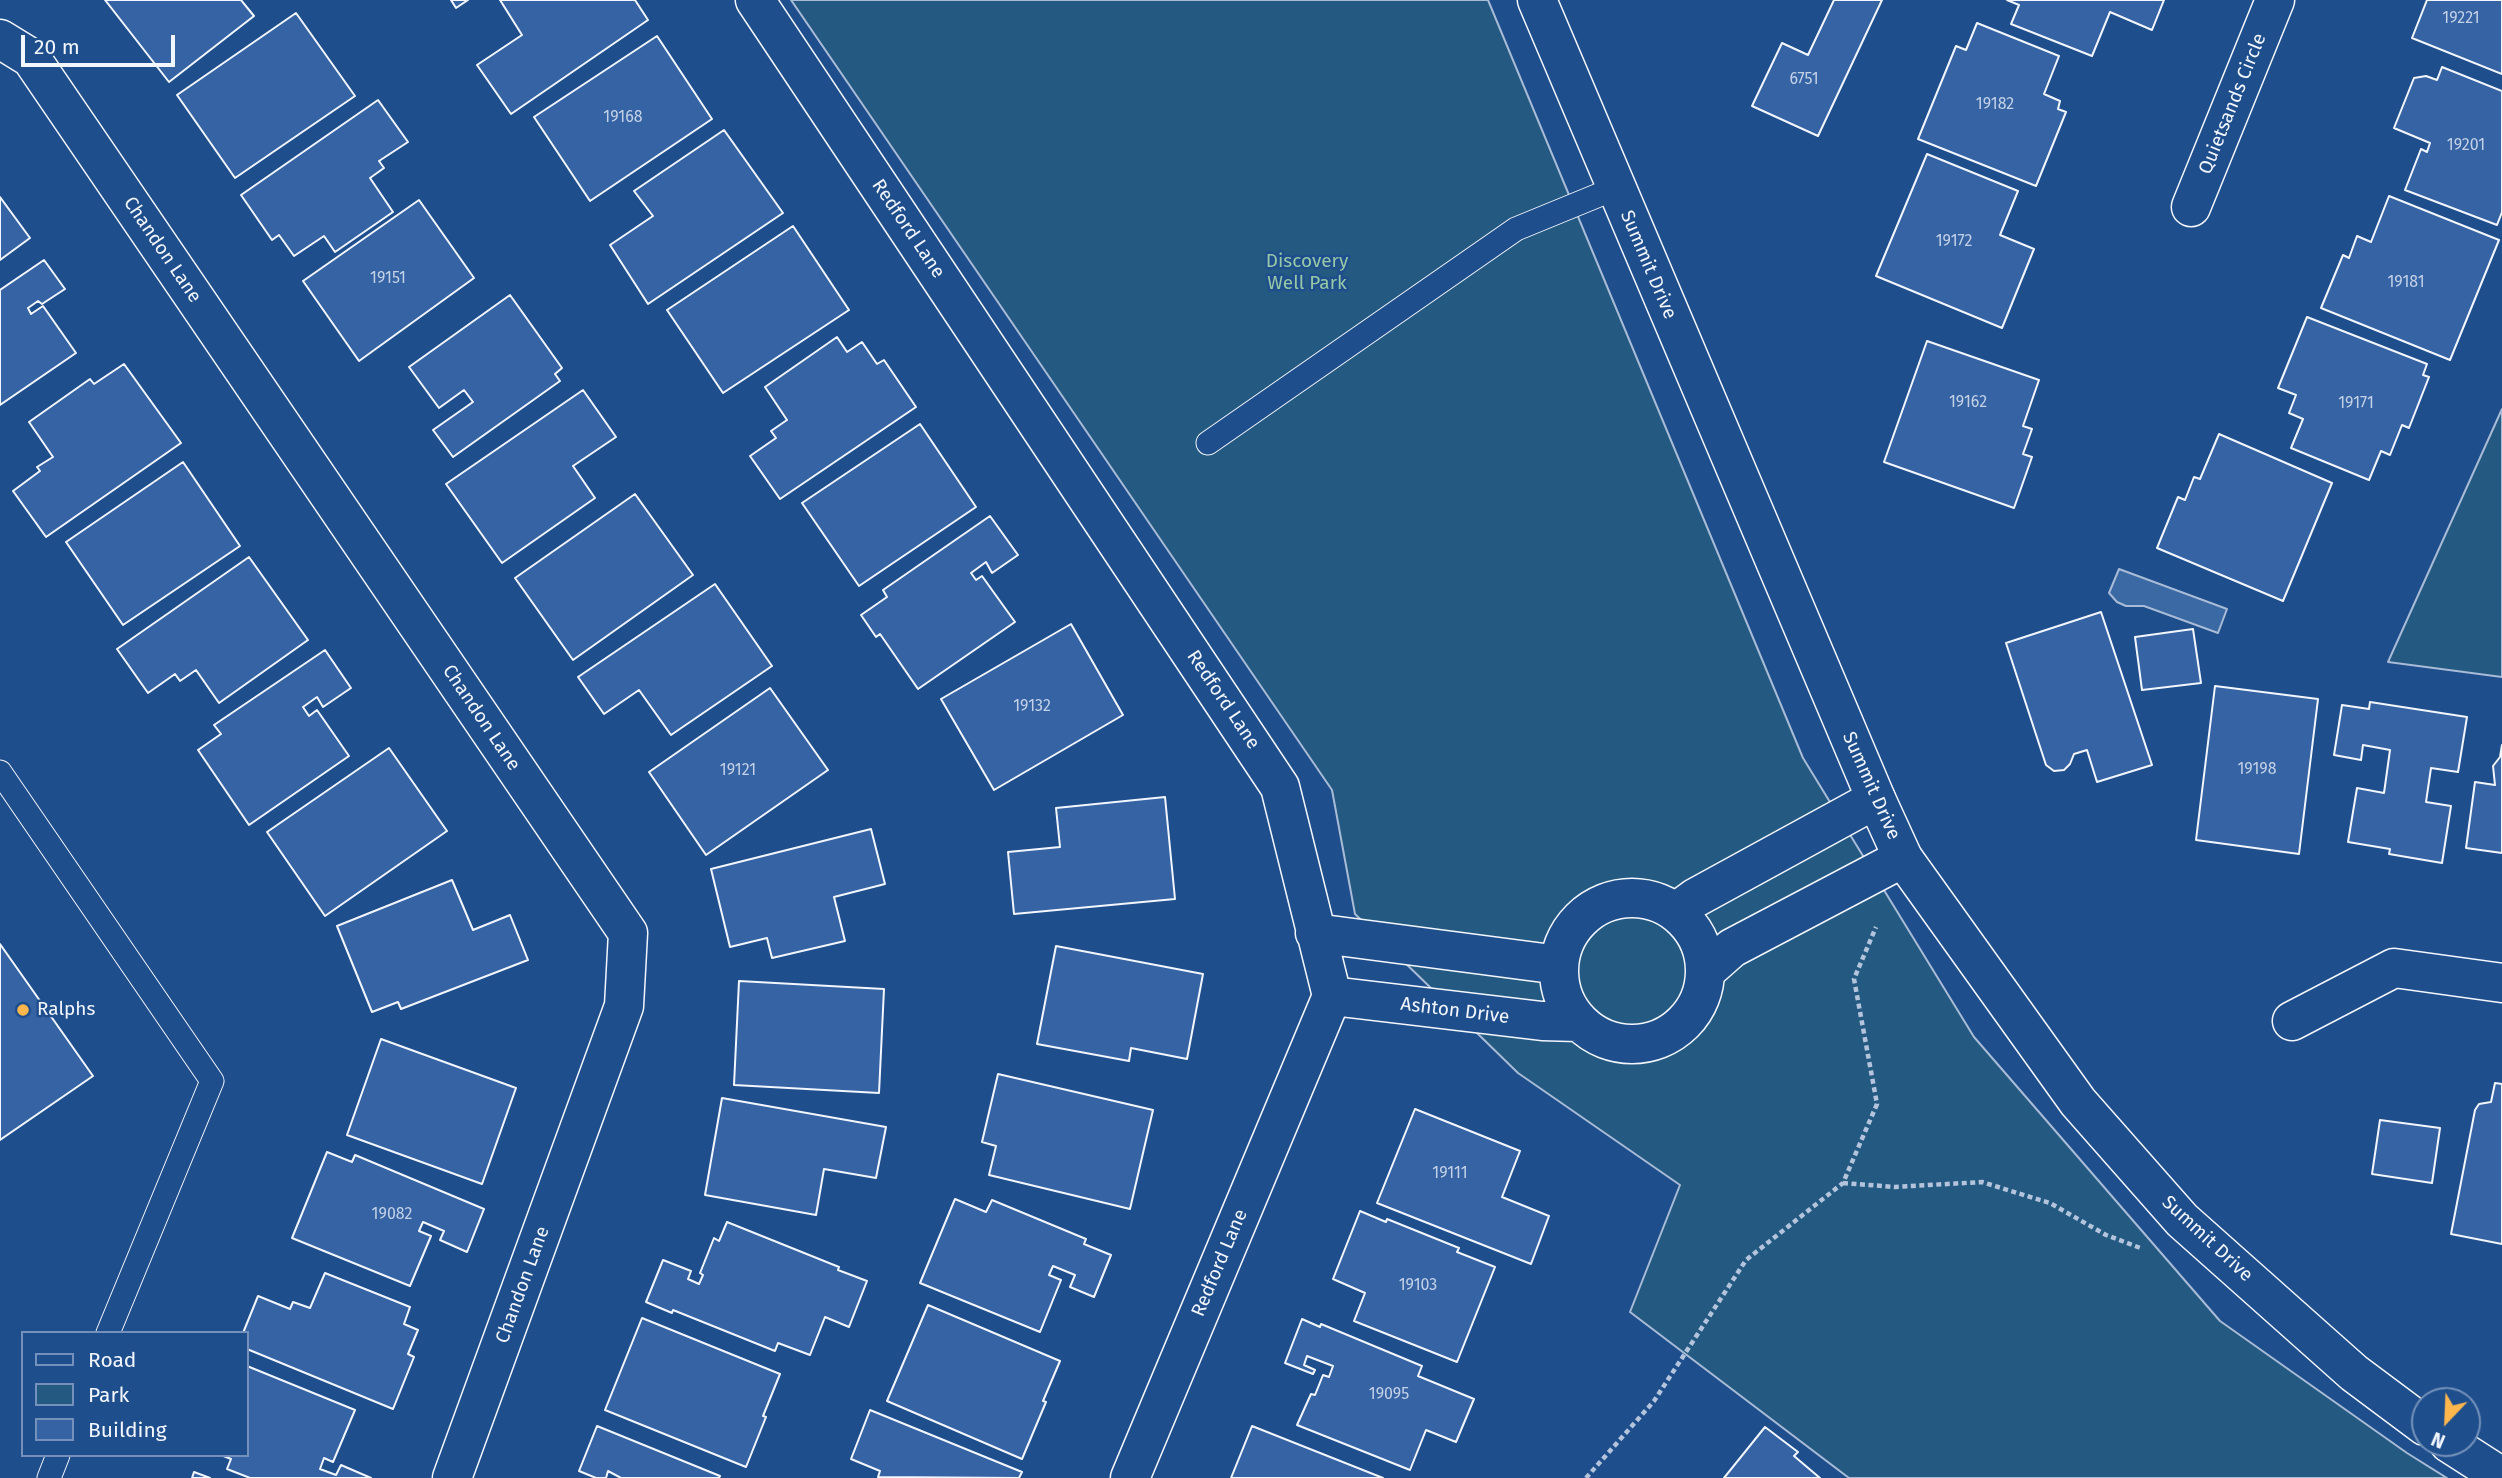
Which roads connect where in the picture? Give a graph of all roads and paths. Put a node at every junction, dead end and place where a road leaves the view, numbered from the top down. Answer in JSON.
{"nodes":[{"id":1,"x":755,"y":0,"type":"edge"},
{"id":2,"x":1537,"y":0,"type":"edge"},
{"id":3,"x":2275,"y":0,"type":"edge"},
{"id":4,"x":0,"y":39,"type":"edge"},
{"id":5,"x":1616,"y":188,"type":"junction"},
{"id":6,"x":2191,"y":207,"type":"dead end"},
{"id":7,"x":1208,"y":443,"type":"dead end"},
{"id":8,"x":0,"y":772,"type":"edge"},
{"id":9,"x":1876,"y":799,"type":"junction"},
{"id":10,"x":1903,"y":858,"type":"junction"},
{"id":11,"x":1676,"y":912,"type":"junction"},
{"id":12,"x":1315,"y":933,"type":"junction"},
{"id":13,"x":1559,"y":961,"type":"junction"},
{"id":14,"x":1706,"y":971,"type":"junction"},
{"id":15,"x":2502,"y":983,"type":"edge"},
{"id":16,"x":1332,"y":996,"type":"junction"},
{"id":17,"x":1578,"y":1021,"type":"junction"},
{"id":18,"x":2292,"y":1021,"type":"dead end"},
{"id":19,"x":1843,"y":1183,"type":"junction"},
{"id":20,"x":2146,"y":1250,"type":"dead end"},
{"id":21,"x":109,"y":1331,"type":"edge"},
{"id":22,"x":2411,"y":1416,"type":"edge"},
{"id":23,"x":57,"y":1457,"type":"edge"},
{"id":24,"x":2471,"y":1457,"type":"edge"},
{"id":25,"x":2502,"y":1477,"type":"edge"},
{"id":26,"x":49,"y":1478,"type":"edge"},
{"id":27,"x":452,"y":1478,"type":"edge"},
{"id":28,"x":1130,"y":1478,"type":"edge"},
{"id":29,"x":1586,"y":1478,"type":"edge"}],
"edges":[{"from":1,"to":12,"type":"street","name":"Redford Lane"},
{"from":2,"to":5,"type":"street","name":"Summit Drive"},
{"from":3,"to":6,"type":"street","name":"Quietsands Circle"},
{"from":4,"to":27,"type":"street","name":"Chandon Lane"},
{"from":5,"to":7,"type":"lane"},
{"from":5,"to":9,"type":"street","name":"Summit Drive"},
{"from":8,"to":21,"type":"lane"},
{"from":9,"to":10,"type":"street","name":"Summit Drive"},
{"from":9,"to":11,"type":"street"},
{"from":10,"to":14,"type":"street"},
{"from":10,"to":19,"type":"path"},
{"from":10,"to":22,"type":"street","name":"Summit Drive"},
{"from":11,"to":13,"type":"street"},
{"from":11,"to":14,"type":"street"},
{"from":12,"to":13,"type":"street"},
{"from":12,"to":16,"type":"street","name":"Redford Lane"},
{"from":13,"to":17,"type":"street"},
{"from":14,"to":17,"type":"street"},
{"from":15,"to":18,"type":"street"},
{"from":16,"to":17,"type":"street","name":"Ashton Drive"},
{"from":16,"to":28,"type":"street","name":"Redford Lane"},
{"from":19,"to":20,"type":"path"},
{"from":19,"to":29,"type":"path"},
{"from":23,"to":26,"type":"lane"},
{"from":24,"to":25,"type":"street"}]}
